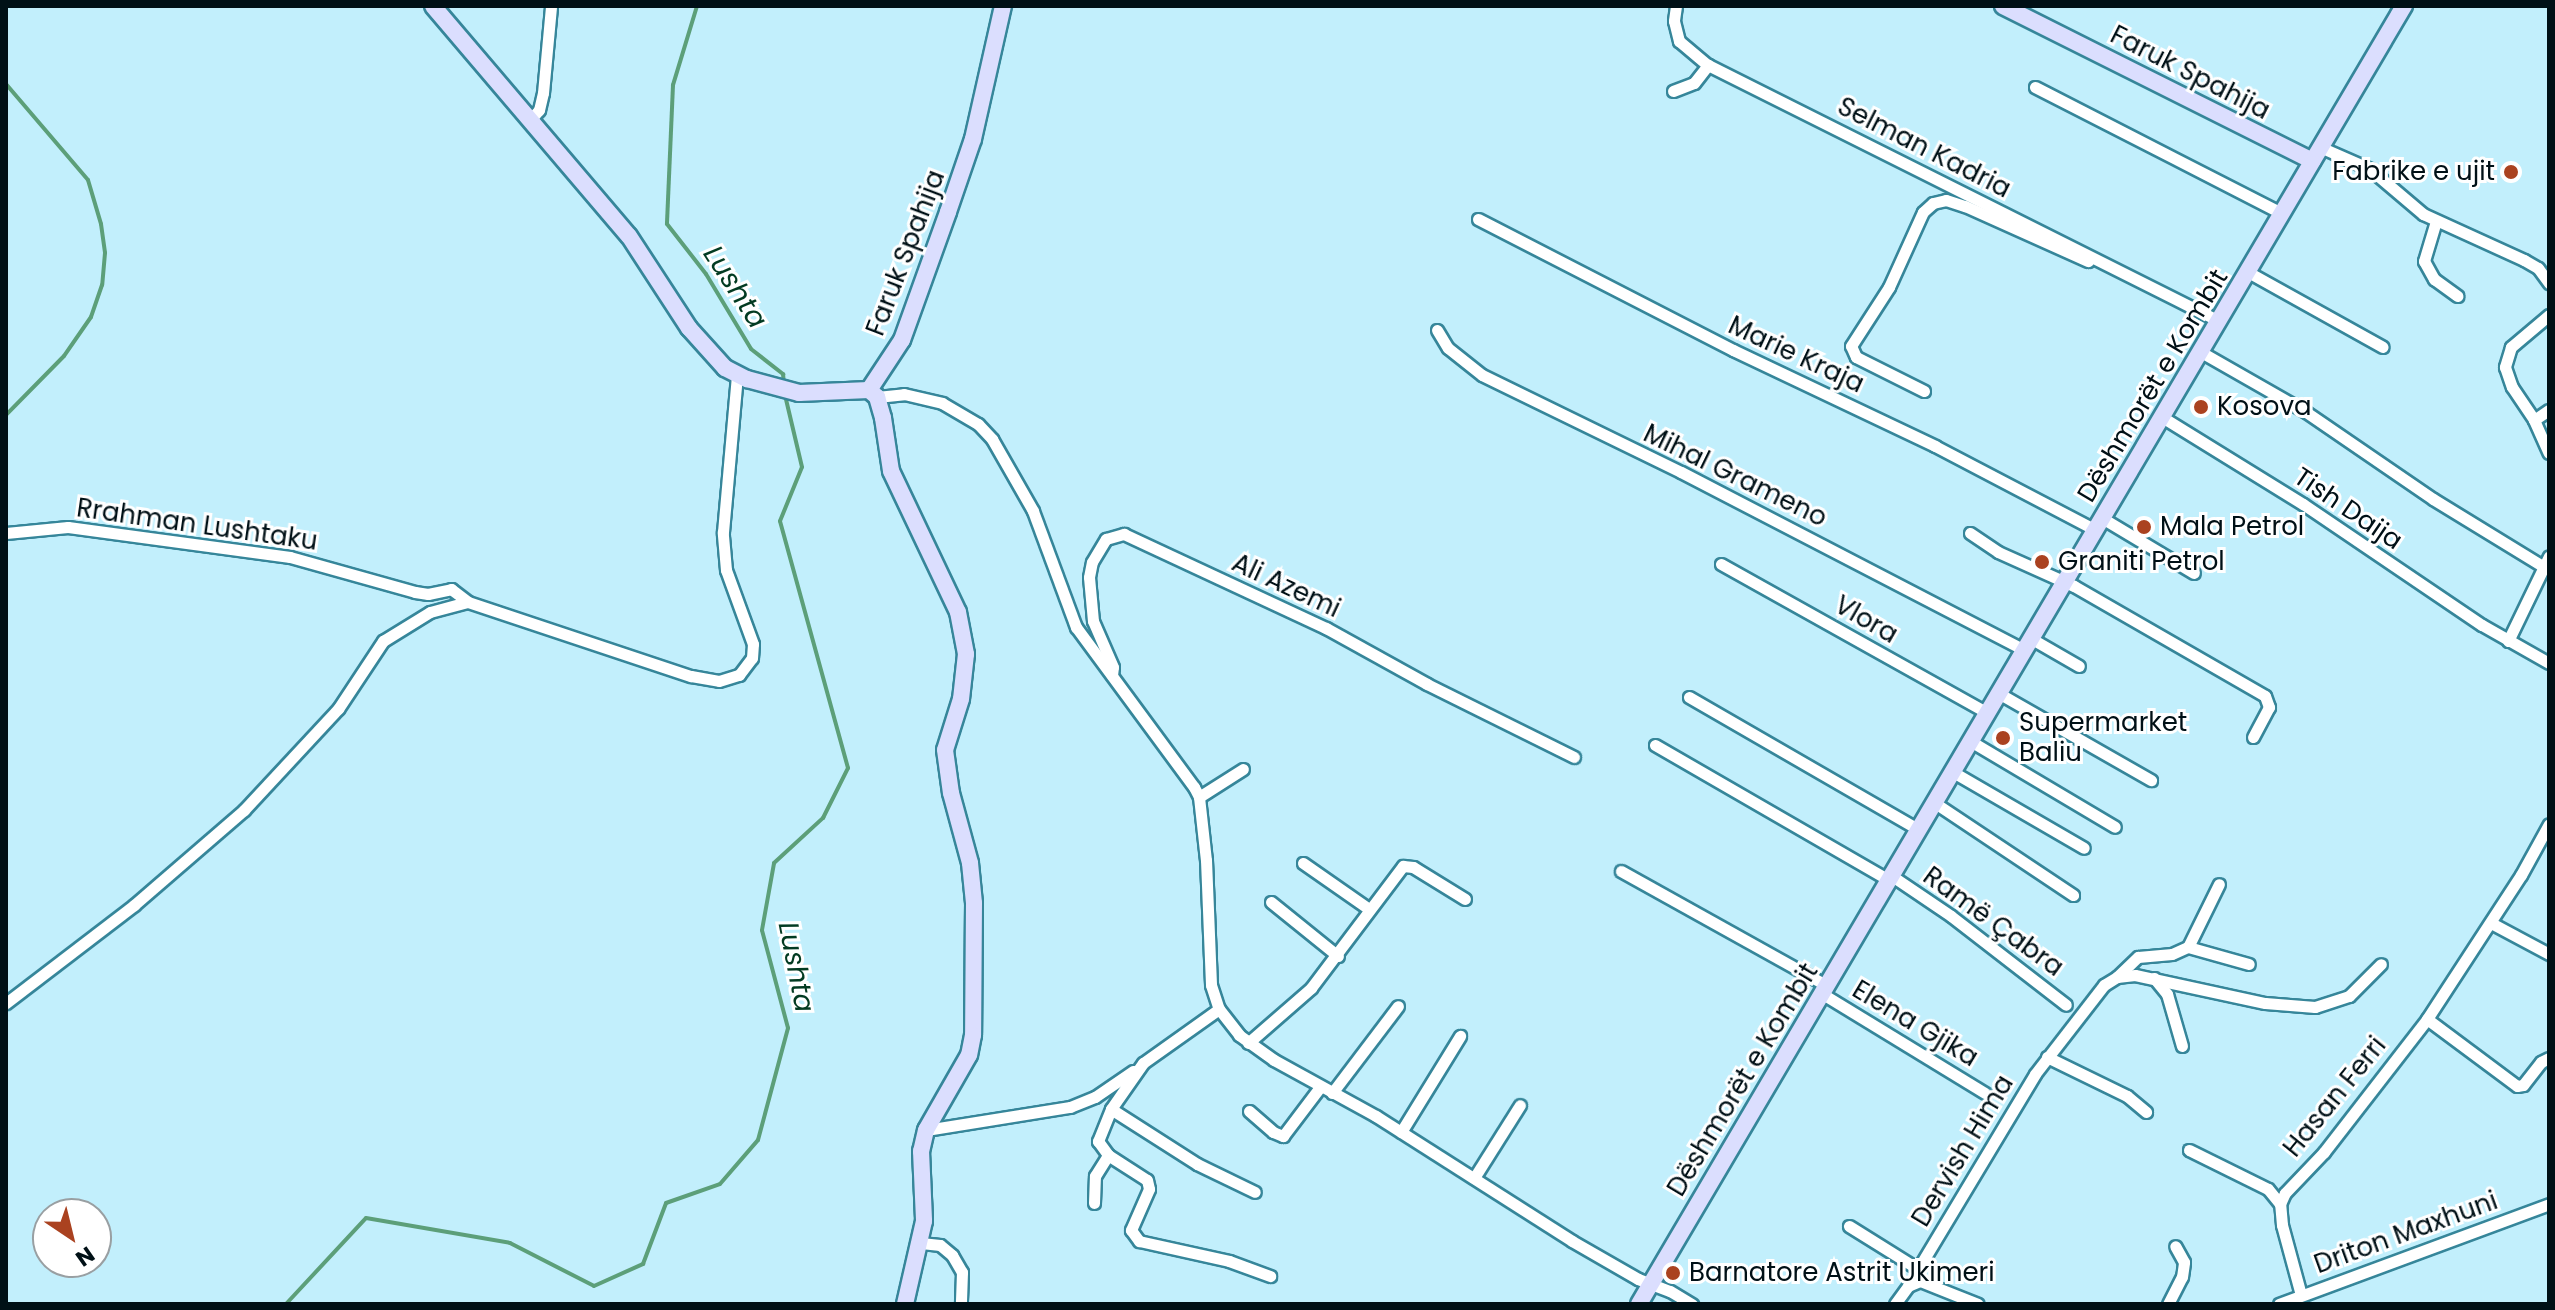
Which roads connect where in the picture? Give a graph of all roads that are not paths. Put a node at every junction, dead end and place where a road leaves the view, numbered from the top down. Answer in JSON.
{"nodes":[{"id":1,"x":433,"y":6,"type":"edge"},
{"id":2,"x":551,"y":6,"type":"edge"},
{"id":3,"x":1003,"y":6,"type":"edge"},
{"id":4,"x":1676,"y":6,"type":"edge"},
{"id":5,"x":2003,"y":6,"type":"edge"},
{"id":6,"x":2404,"y":6,"type":"edge"},
{"id":7,"x":1708,"y":65,"type":"junction"},
{"id":8,"x":2035,"y":87,"type":"dead end"},
{"id":9,"x":1673,"y":91,"type":"dead end"},
{"id":10,"x":529,"y":121,"type":"junction"},
{"id":11,"x":2316,"y":154,"type":"junction"},
{"id":12,"x":2281,"y":213,"type":"junction"},
{"id":13,"x":1478,"y":219,"type":"dead end"},
{"id":14,"x":2436,"y":221,"type":"junction"},
{"id":15,"x":2248,"y":272,"type":"junction"},
{"id":16,"x":2119,"y":273,"type":"junction"},
{"id":17,"x":2548,"y":278,"type":"edge"},
{"id":18,"x":2457,"y":296,"type":"dead end"},
{"id":19,"x":2549,"y":315,"type":"edge"},
{"id":20,"x":2219,"y":321,"type":"junction"},
{"id":21,"x":1437,"y":330,"type":"dead end"},
{"id":22,"x":2383,"y":347,"type":"dead end"},
{"id":23,"x":2201,"y":352,"type":"junction"},
{"id":24,"x":736,"y":374,"type":"junction"},
{"id":25,"x":1924,"y":391,"type":"dead end"},
{"id":26,"x":873,"y":394,"type":"junction"},
{"id":27,"x":2549,"y":410,"type":"edge"},
{"id":28,"x":2162,"y":417,"type":"junction"},
{"id":29,"x":2534,"y":420,"type":"junction"},
{"id":30,"x":2549,"y":453,"type":"edge"},
{"id":31,"x":2099,"y":524,"type":"junction"},
{"id":32,"x":6,"y":533,"type":"edge"},
{"id":33,"x":1970,"y":533,"type":"dead end"},
{"id":34,"x":2546,"y":562,"type":"edge"},
{"id":35,"x":1721,"y":564,"type":"dead end"},
{"id":36,"x":2194,"y":573,"type":"dead end"},
{"id":37,"x":2065,"y":582,"type":"junction"},
{"id":38,"x":468,"y":602,"type":"junction"},
{"id":39,"x":2508,"y":641,"type":"junction"},
{"id":40,"x":2029,"y":645,"type":"junction"},
{"id":41,"x":2549,"y":663,"type":"edge"},
{"id":42,"x":2079,"y":666,"type":"dead end"},
{"id":43,"x":1112,"y":675,"type":"junction"},
{"id":44,"x":2000,"y":694,"type":"junction"},
{"id":45,"x":1689,"y":697,"type":"dead end"},
{"id":46,"x":1988,"y":713,"type":"junction"},
{"id":47,"x":2253,"y":737,"type":"dead end"},
{"id":48,"x":1972,"y":742,"type":"junction"},
{"id":49,"x":1655,"y":745,"type":"dead end"},
{"id":50,"x":1574,"y":757,"type":"dead end"},
{"id":51,"x":1243,"y":769,"type":"dead end"},
{"id":52,"x":1953,"y":772,"type":"junction"},
{"id":53,"x":2151,"y":780,"type":"dead end"},
{"id":54,"x":1199,"y":797,"type":"junction"},
{"id":55,"x":1935,"y":803,"type":"junction"},
{"id":56,"x":2549,"y":824,"type":"edge"},
{"id":57,"x":2115,"y":827,"type":"dead end"},
{"id":58,"x":1919,"y":830,"type":"junction"},
{"id":59,"x":2084,"y":848,"type":"dead end"},
{"id":60,"x":1303,"y":863,"type":"dead end"},
{"id":61,"x":1621,"y":871,"type":"dead end"},
{"id":62,"x":1890,"y":878,"type":"junction"},
{"id":63,"x":2219,"y":884,"type":"dead end"},
{"id":64,"x":2073,"y":895,"type":"dead end"},
{"id":65,"x":1465,"y":899,"type":"dead end"},
{"id":66,"x":1271,"y":902,"type":"dead end"},
{"id":67,"x":1369,"y":909,"type":"junction"},
{"id":68,"x":2491,"y":923,"type":"junction"},
{"id":69,"x":2188,"y":947,"type":"junction"},
{"id":70,"x":2549,"y":954,"type":"edge"},
{"id":71,"x":1338,"y":956,"type":"junction"},
{"id":72,"x":2249,"y":964,"type":"dead end"},
{"id":73,"x":2381,"y":964,"type":"dead end"},
{"id":74,"x":2117,"y":977,"type":"junction"},
{"id":75,"x":2153,"y":978,"type":"junction"},
{"id":76,"x":1824,"y":989,"type":"junction"},
{"id":77,"x":6,"y":1003,"type":"edge"},
{"id":78,"x":2066,"y":1005,"type":"dead end"},
{"id":79,"x":1398,"y":1006,"type":"dead end"},
{"id":80,"x":1219,"y":1009,"type":"junction"},
{"id":81,"x":2427,"y":1019,"type":"junction"},
{"id":82,"x":1460,"y":1036,"type":"dead end"},
{"id":83,"x":1248,"y":1043,"type":"junction"},
{"id":84,"x":2182,"y":1046,"type":"dead end"},
{"id":85,"x":2047,"y":1057,"type":"junction"},
{"id":86,"x":2549,"y":1058,"type":"edge"},
{"id":87,"x":1137,"y":1071,"type":"junction"},
{"id":88,"x":1320,"y":1087,"type":"junction"},
{"id":89,"x":1332,"y":1093,"type":"junction"},
{"id":90,"x":1985,"y":1093,"type":"dead end"},
{"id":91,"x":1520,"y":1105,"type":"dead end"},
{"id":92,"x":1111,"y":1109,"type":"junction"},
{"id":93,"x":1249,"y":1111,"type":"dead end"},
{"id":94,"x":2146,"y":1112,"type":"dead end"},
{"id":95,"x":926,"y":1130,"type":"junction"},
{"id":96,"x":1401,"y":1132,"type":"junction"},
{"id":97,"x":2189,"y":1150,"type":"dead end"},
{"id":98,"x":1108,"y":1155,"type":"junction"},
{"id":99,"x":1474,"y":1178,"type":"junction"},
{"id":100,"x":1255,"y":1192,"type":"dead end"},
{"id":101,"x":1094,"y":1203,"type":"dead end"},
{"id":102,"x":2280,"y":1204,"type":"junction"},
{"id":103,"x":2549,"y":1204,"type":"edge"},
{"id":104,"x":1849,"y":1226,"type":"dead end"},
{"id":105,"x":921,"y":1243,"type":"junction"},
{"id":106,"x":2175,"y":1246,"type":"dead end"},
{"id":107,"x":1917,"y":1275,"type":"junction"},
{"id":108,"x":1270,"y":1276,"type":"dead end"},
{"id":109,"x":1649,"y":1284,"type":"junction"},
{"id":110,"x":2301,"y":1295,"type":"junction"},
{"id":111,"x":905,"y":1304,"type":"edge"},
{"id":112,"x":961,"y":1304,"type":"edge"},
{"id":113,"x":1639,"y":1304,"type":"edge"},
{"id":114,"x":1692,"y":1304,"type":"edge"},
{"id":115,"x":1895,"y":1304,"type":"edge"},
{"id":116,"x":1978,"y":1304,"type":"edge"},
{"id":117,"x":2168,"y":1304,"type":"edge"},
{"id":118,"x":2279,"y":1304,"type":"edge"}],
"edges":[{"from":1,"to":10,"type":"street"},
{"from":2,"to":10,"type":"street"},
{"from":3,"to":26,"type":"street","name":"Faruk Spahija"},
{"from":4,"to":7,"type":"street","name":"Selman Kadria"},
{"from":5,"to":11,"type":"street","name":"Faruk Spahija"},
{"from":6,"to":11,"type":"street","name":"Dëshmorët e Kombit"},
{"from":7,"to":9,"type":"street"},
{"from":7,"to":16,"type":"street","name":"Selman Kadria"},
{"from":8,"to":12,"type":"street"},
{"from":10,"to":24,"type":"street"},
{"from":11,"to":12,"type":"street","name":"Dëshmorët e Kombit"},
{"from":11,"to":14,"type":"street"},
{"from":12,"to":15,"type":"street","name":"Dëshmorët e Kombit"},
{"from":13,"to":31,"type":"street","name":"Marie Kraja"},
{"from":14,"to":17,"type":"street"},
{"from":14,"to":18,"type":"street"},
{"from":15,"to":20,"type":"street","name":"Dëshmorët e Kombit"},
{"from":15,"to":22,"type":"street"},
{"from":16,"to":20,"type":"street","name":"Selman Kadria"},
{"from":16,"to":25,"type":"street","name":"Selman Kadria"},
{"from":19,"to":29,"type":"street"},
{"from":20,"to":23,"type":"street","name":"Dëshmorët e Kombit"},
{"from":21,"to":40,"type":"street","name":"Mihal Grameno"},
{"from":23,"to":28,"type":"street","name":"Dëshmorët e Kombit"},
{"from":23,"to":34,"type":"street"},
{"from":24,"to":26,"type":"street"},
{"from":24,"to":38,"type":"street","name":"Rrahman Lushtaku"},
{"from":26,"to":43,"type":"street"},
{"from":26,"to":95,"type":"street"},
{"from":27,"to":29,"type":"street"},
{"from":28,"to":31,"type":"street","name":"Dëshmorët e Kombit"},
{"from":28,"to":39,"type":"street","name":"Tish Daija"},
{"from":29,"to":30,"type":"street"},
{"from":31,"to":36,"type":"street","name":"Marie Kraja"},
{"from":31,"to":37,"type":"street","name":"Dëshmorët e Kombit"},
{"from":32,"to":38,"type":"street","name":"Rrahman Lushtaku"},
{"from":33,"to":37,"type":"street"},
{"from":34,"to":39,"type":"street"},
{"from":35,"to":46,"type":"street","name":"Vlora"},
{"from":37,"to":40,"type":"street","name":"Dëshmorët e Kombit"},
{"from":37,"to":47,"type":"street"},
{"from":38,"to":77,"type":"street"},
{"from":39,"to":41,"type":"street","name":"Tish Daija"},
{"from":40,"to":42,"type":"street"},
{"from":40,"to":44,"type":"street","name":"Dëshmorët e Kombit"},
{"from":43,"to":50,"type":"street","name":"Ali Azemi"},
{"from":43,"to":54,"type":"street"},
{"from":44,"to":46,"type":"street","name":"Dëshmorët e Kombit"},
{"from":44,"to":53,"type":"street"},
{"from":45,"to":58,"type":"street"},
{"from":46,"to":48,"type":"street","name":"Dëshmorët e Kombit"},
{"from":48,"to":52,"type":"street","name":"Dëshmorët e Kombit"},
{"from":48,"to":57,"type":"street"},
{"from":49,"to":62,"type":"street"},
{"from":51,"to":54,"type":"street"},
{"from":52,"to":55,"type":"street","name":"Dëshmorët e Kombit"},
{"from":52,"to":59,"type":"street"},
{"from":54,"to":80,"type":"street"},
{"from":55,"to":58,"type":"street","name":"Dëshmorët e Kombit"},
{"from":55,"to":64,"type":"street"},
{"from":56,"to":68,"type":"street","name":"Hasan Ferri"},
{"from":58,"to":62,"type":"street","name":"Dëshmorët e Kombit"},
{"from":60,"to":67,"type":"street"},
{"from":61,"to":76,"type":"street","name":"Elena Gjika"},
{"from":62,"to":76,"type":"street","name":"Dëshmorët e Kombit"},
{"from":62,"to":78,"type":"street","name":"Ramë Çabra"},
{"from":63,"to":69,"type":"street"},
{"from":65,"to":67,"type":"street"},
{"from":66,"to":71,"type":"street"},
{"from":67,"to":71,"type":"street"},
{"from":68,"to":70,"type":"street"},
{"from":68,"to":81,"type":"street","name":"Hasan Ferri"},
{"from":69,"to":72,"type":"street","name":"Dervish Hima"},
{"from":69,"to":74,"type":"street","name":"Dervish Hima"},
{"from":71,"to":83,"type":"street"},
{"from":73,"to":75,"type":"street"},
{"from":74,"to":75,"type":"street"},
{"from":74,"to":85,"type":"street","name":"Dervish Hima"},
{"from":75,"to":84,"type":"street"},
{"from":76,"to":90,"type":"street","name":"Elena Gjika"},
{"from":76,"to":109,"type":"street","name":"Dëshmorët e Kombit"},
{"from":79,"to":89,"type":"street"},
{"from":80,"to":83,"type":"street"},
{"from":80,"to":87,"type":"street"},
{"from":81,"to":86,"type":"street"},
{"from":81,"to":102,"type":"street","name":"Hasan Ferri"},
{"from":82,"to":96,"type":"street"},
{"from":83,"to":88,"type":"street"},
{"from":85,"to":94,"type":"street","name":"Dervish Hima"},
{"from":85,"to":107,"type":"street","name":"Dervish Hima"},
{"from":87,"to":92,"type":"street"},
{"from":87,"to":95,"type":"street"},
{"from":88,"to":89,"type":"street"},
{"from":88,"to":93,"type":"street"},
{"from":89,"to":96,"type":"street"},
{"from":91,"to":99,"type":"street"},
{"from":92,"to":98,"type":"street"},
{"from":92,"to":100,"type":"street"},
{"from":95,"to":105,"type":"street"},
{"from":96,"to":99,"type":"street"},
{"from":97,"to":102,"type":"street"},
{"from":98,"to":101,"type":"street"},
{"from":98,"to":108,"type":"street"},
{"from":99,"to":109,"type":"street"},
{"from":102,"to":110,"type":"street"},
{"from":103,"to":110,"type":"street","name":"Driton Maxhuni"},
{"from":104,"to":107,"type":"street","name":"Dervish Hima"},
{"from":105,"to":111,"type":"street"},
{"from":105,"to":112,"type":"street"},
{"from":106,"to":117,"type":"street"},
{"from":107,"to":115,"type":"street"},
{"from":107,"to":116,"type":"street"},
{"from":109,"to":113,"type":"street","name":"Dëshmorët e Kombit"},
{"from":109,"to":114,"type":"street"},
{"from":110,"to":118,"type":"street","name":"Driton Maxhuni"}]}
